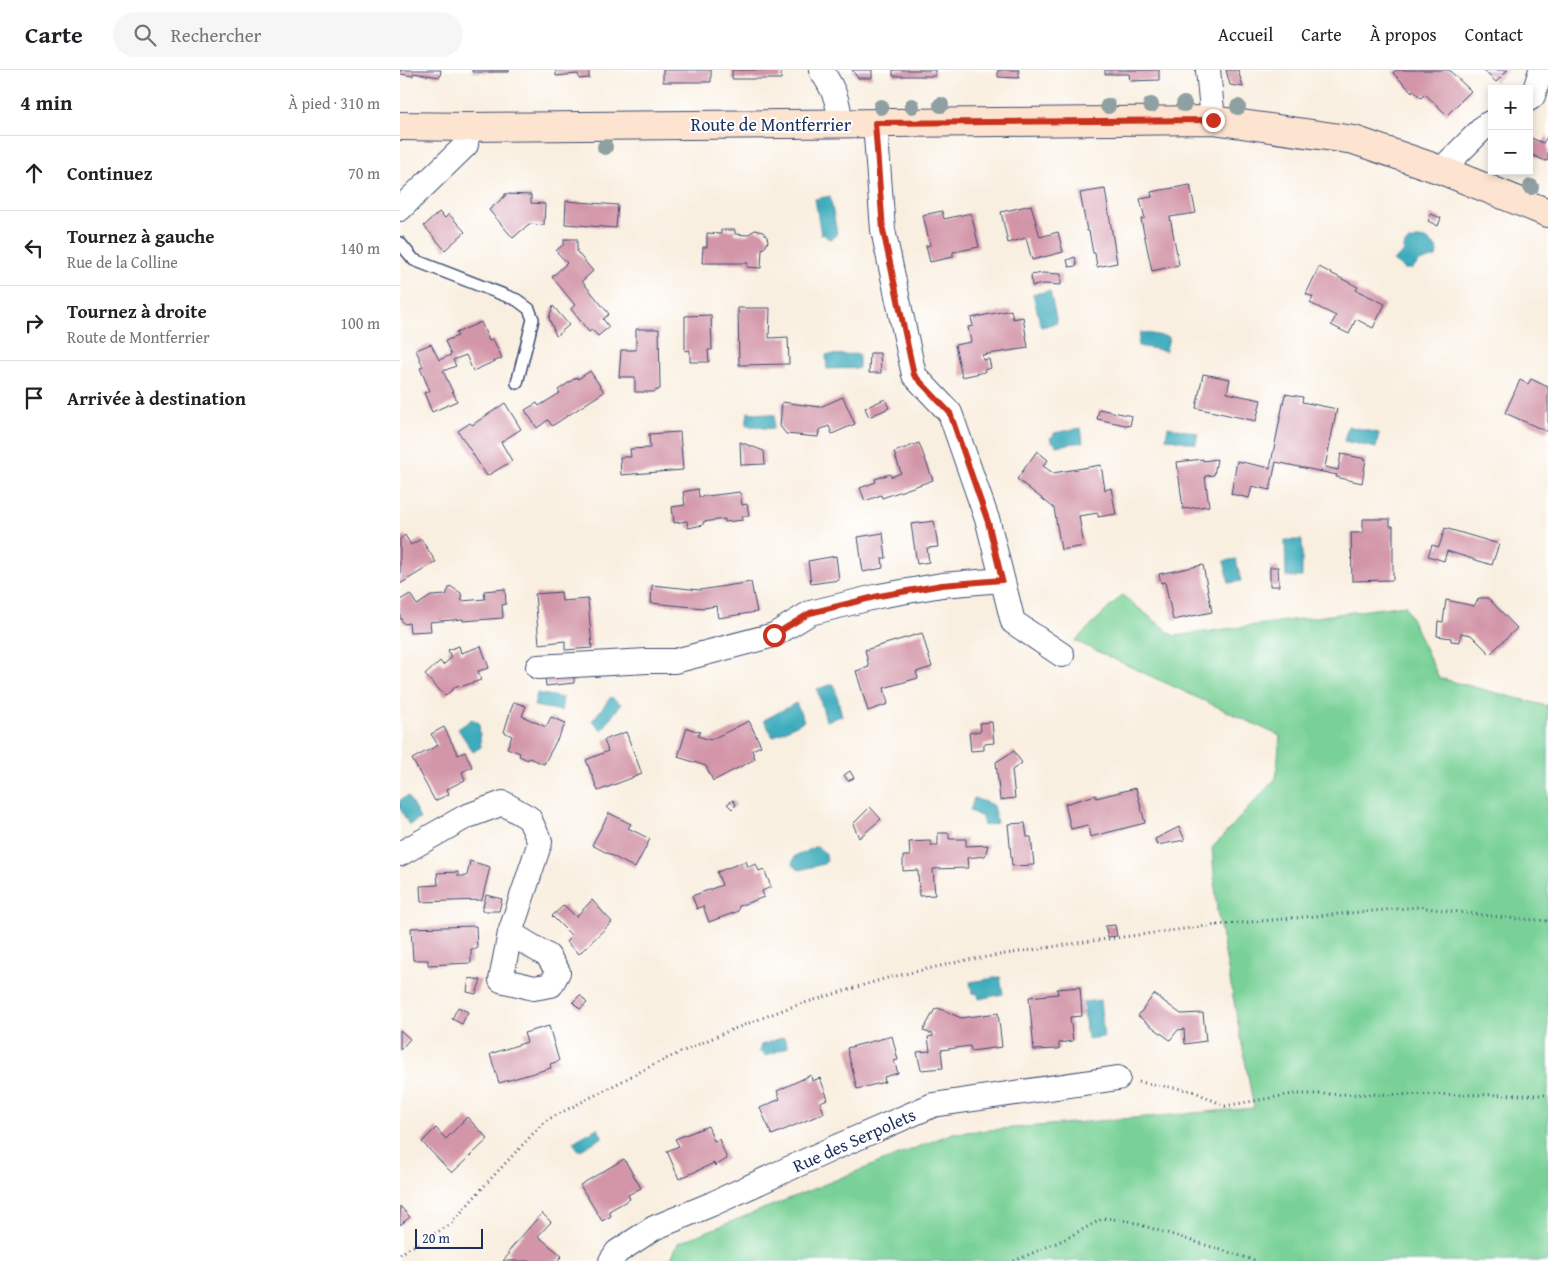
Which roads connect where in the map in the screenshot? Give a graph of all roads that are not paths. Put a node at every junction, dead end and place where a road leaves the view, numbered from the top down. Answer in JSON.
{"nodes":[{"id":1,"x":821,"y":70,"type":"edge"},
{"id":2,"x":1208,"y":70,"type":"edge"},
{"id":3,"x":1542,"y":70,"type":"edge"},
{"id":4,"x":1533,"y":96,"type":"edge"},
{"id":5,"x":1213,"y":120,"type":"junction"},
{"id":6,"x":840,"y":123,"type":"junction"},
{"id":7,"x":875,"y":123,"type":"junction"},
{"id":8,"x":1488,"y":124,"type":"edge"},
{"id":9,"x":400,"y":126,"type":"edge"},
{"id":10,"x":468,"y":127,"type":"junction"},
{"id":11,"x":1444,"y":171,"type":"junction"},
{"id":12,"x":400,"y":209,"type":"edge"},
{"id":13,"x":1548,"y":212,"type":"edge"},
{"id":14,"x":400,"y":243,"type":"edge"},
{"id":15,"x":517,"y":383,"type":"dead end"},
{"id":16,"x":1002,"y":580,"type":"junction"},
{"id":17,"x":1062,"y":655,"type":"dead end"},
{"id":18,"x":538,"y":667,"type":"dead end"},
{"id":19,"x":400,"y":854,"type":"edge"},
{"id":20,"x":510,"y":933,"type":"dead end"},
{"id":21,"x":1118,"y":1078,"type":"road end"},
{"id":22,"x":610,"y":1261,"type":"edge"}],
"edges":[{"from":1,"to":6,"type":"street"},
{"from":2,"to":5,"type":"street"},
{"from":3,"to":4,"type":"street"},
{"from":5,"to":7,"type":"street","name":"Route de Montferrier"},
{"from":5,"to":11,"type":"street","name":"Route de Montferrier"},
{"from":6,"to":7,"type":"street","name":"Route de Montferrier"},
{"from":6,"to":10,"type":"street","name":"Route de Montferrier"},
{"from":7,"to":16,"type":"street"},
{"from":8,"to":11,"type":"street"},
{"from":9,"to":10,"type":"street","name":"Route de Montferrier"},
{"from":10,"to":12,"type":"street"},
{"from":11,"to":13,"type":"street","name":"Route de Montferrier"},
{"from":14,"to":15,"type":"lane"},
{"from":16,"to":17,"type":"street"},
{"from":16,"to":18,"type":"street"},
{"from":19,"to":20,"type":"street"},
{"from":21,"to":22,"type":"street","name":"Rue des Serpolets"}]}
